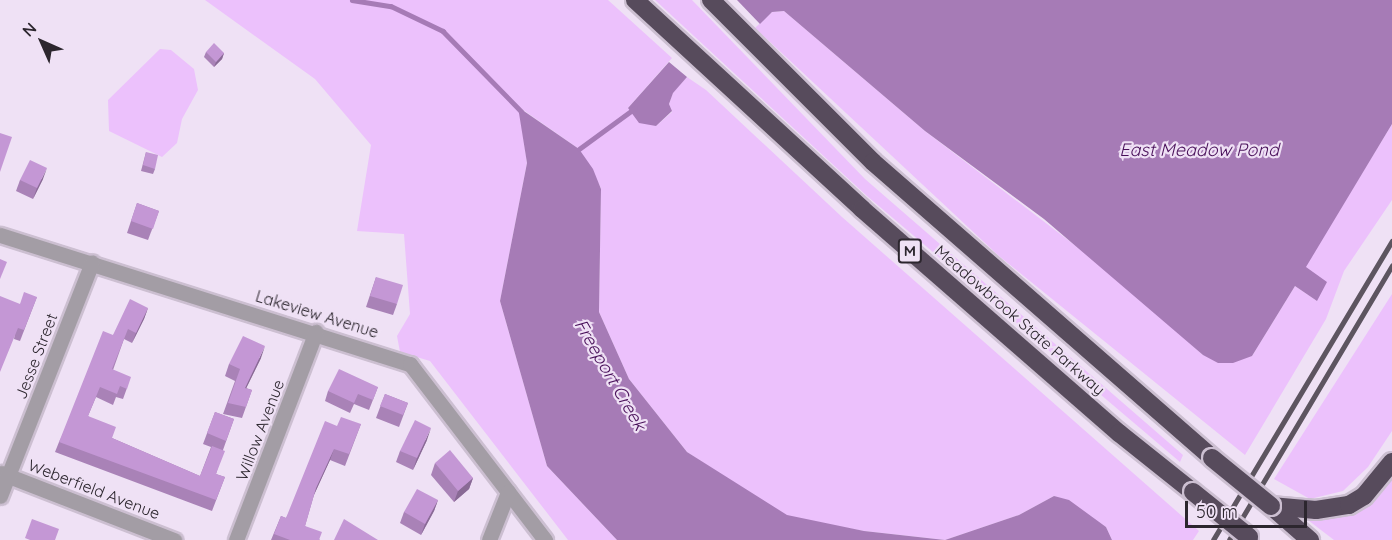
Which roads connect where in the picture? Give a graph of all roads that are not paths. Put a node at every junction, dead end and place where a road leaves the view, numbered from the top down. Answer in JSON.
{"nodes":[{"id":1,"x":635,"y":0,"type":"edge"},
{"id":2,"x":711,"y":0,"type":"edge"},
{"id":3,"x":0,"y":235,"type":"edge"},
{"id":4,"x":92,"y":263,"type":"junction"},
{"id":5,"x":316,"y":332,"type":"junction"},
{"id":6,"x":1392,"y":462,"type":"edge"},
{"id":7,"x":4,"y":474,"type":"edge"},
{"id":8,"x":508,"y":492,"type":"junction"},
{"id":9,"x":0,"y":496,"type":"edge"},
{"id":10,"x":1271,"y":506,"type":"junction"},
{"id":11,"x":1251,"y":539,"type":"edge"},
{"id":12,"x":174,"y":540,"type":"edge"},
{"id":13,"x":236,"y":540,"type":"edge"},
{"id":14,"x":489,"y":540,"type":"edge"},
{"id":15,"x":545,"y":540,"type":"edge"},
{"id":16,"x":1310,"y":540,"type":"edge"}],
"edges":[{"from":1,"to":11,"type":"highway","name":"Meadowbrook State Parkway","number":"M","bridge":true},
{"from":2,"to":10,"type":"highway","name":"Meadowbrook State Parkway","number":"M","bridge":true},
{"from":3,"to":4,"type":"street","name":"Lakeview Avenue"},
{"from":4,"to":5,"type":"street","name":"Lakeview Avenue"},
{"from":4,"to":7,"type":"street","name":"Jesse Street"},
{"from":5,"to":8,"type":"street","name":"Lakeview Avenue"},
{"from":5,"to":13,"type":"street","name":"Willow Avenue"},
{"from":6,"to":10,"type":"highway"},
{"from":7,"to":9,"type":"street","name":"Jesse Street"},
{"from":7,"to":12,"type":"street","name":"Weberfield Avenue"},
{"from":8,"to":14,"type":"street"},
{"from":8,"to":15,"type":"street","name":"Lakeview Avenue"},
{"from":10,"to":16,"type":"highway","name":"Meadowbrook State Parkway","number":"M"}]}
